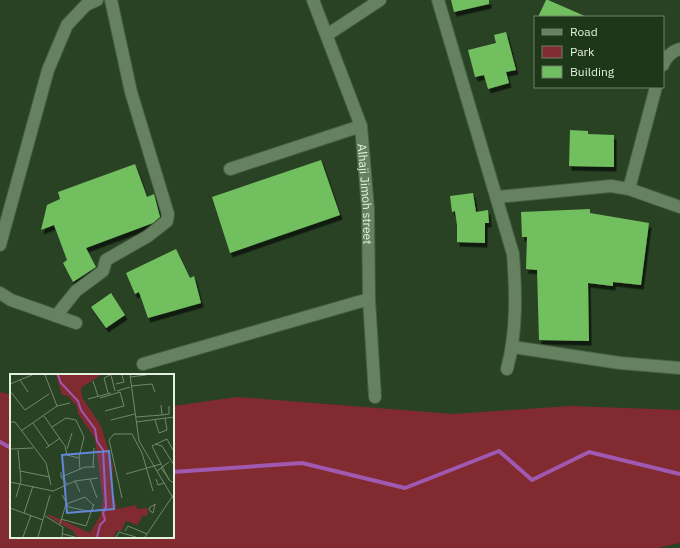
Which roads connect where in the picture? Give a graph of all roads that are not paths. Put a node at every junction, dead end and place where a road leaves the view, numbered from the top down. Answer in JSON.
{"nodes":[{"id":1,"x":97,"y":0,"type":"edge"},
{"id":2,"x":111,"y":0,"type":"edge"},
{"id":3,"x":313,"y":0,"type":"edge"},
{"id":4,"x":380,"y":0,"type":"edge"},
{"id":5,"x":438,"y":0,"type":"edge"},
{"id":6,"x":327,"y":35,"type":"junction"},
{"id":7,"x":680,"y":49,"type":"edge"},
{"id":8,"x":664,"y":61,"type":"edge"},
{"id":9,"x":656,"y":88,"type":"edge"},
{"id":10,"x":361,"y":126,"type":"junction"},
{"id":11,"x":230,"y":169,"type":"dead end"},
{"id":12,"x":629,"y":189,"type":"junction"},
{"id":13,"x":497,"y":197,"type":"junction"},
{"id":14,"x":680,"y":207,"type":"edge"},
{"id":15,"x":0,"y":244,"type":"edge"},
{"id":16,"x":0,"y":293,"type":"edge"},
{"id":17,"x":369,"y":299,"type":"junction"},
{"id":18,"x":56,"y":316,"type":"junction"},
{"id":19,"x":76,"y":323,"type":"dead end"},
{"id":20,"x":513,"y":347,"type":"junction"},
{"id":21,"x":143,"y":364,"type":"dead end"},
{"id":22,"x":680,"y":368,"type":"edge"},
{"id":23,"x":507,"y":370,"type":"dead end"},
{"id":24,"x":375,"y":397,"type":"dead end"}],
"edges":[{"from":1,"to":15,"type":"street"},
{"from":2,"to":18,"type":"street"},
{"from":3,"to":6,"type":"street","name":"Alhaji Jimoh street"},
{"from":4,"to":6,"type":"street"},
{"from":5,"to":13,"type":"street"},
{"from":6,"to":10,"type":"street","name":"Alhaji Jimoh street"},
{"from":7,"to":8,"type":"street"},
{"from":9,"to":12,"type":"street"},
{"from":10,"to":11,"type":"street"},
{"from":10,"to":17,"type":"street","name":"Alhaji Jimoh street"},
{"from":12,"to":13,"type":"street"},
{"from":12,"to":14,"type":"street"},
{"from":13,"to":20,"type":"street"},
{"from":16,"to":18,"type":"street"},
{"from":17,"to":21,"type":"street"},
{"from":17,"to":24,"type":"street","name":"Alhaji Jimoh street"},
{"from":18,"to":19,"type":"street"},
{"from":20,"to":22,"type":"street"},
{"from":20,"to":23,"type":"street"}]}
